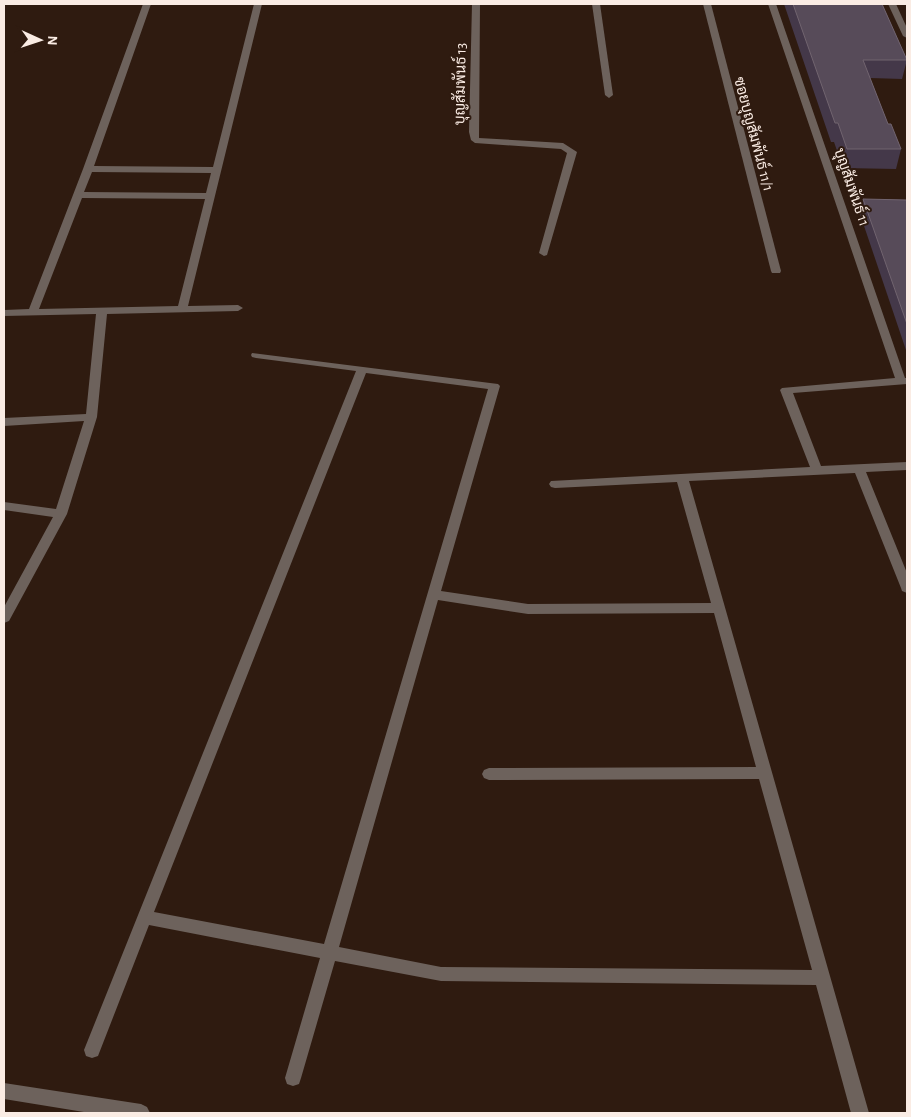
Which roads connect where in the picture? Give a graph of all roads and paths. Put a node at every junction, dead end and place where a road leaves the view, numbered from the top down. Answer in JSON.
{"nodes":[{"id":1,"x":147,"y":4,"type":"edge"},
{"id":2,"x":258,"y":4,"type":"edge"},
{"id":3,"x":476,"y":4,"type":"edge"},
{"id":4,"x":596,"y":4,"type":"edge"},
{"id":5,"x":707,"y":4,"type":"edge"},
{"id":6,"x":772,"y":4,"type":"edge"},
{"id":7,"x":892,"y":4,"type":"edge"},
{"id":8,"x":904,"y":20,"type":"edge"},
{"id":9,"x":907,"y":36,"type":"edge"},
{"id":10,"x":609,"y":95,"type":"dead end"},
{"id":11,"x":88,"y":169,"type":"junction"},
{"id":12,"x":216,"y":170,"type":"junction"},
{"id":13,"x":78,"y":194,"type":"junction"},
{"id":14,"x":209,"y":196,"type":"junction"},
{"id":15,"x":544,"y":252,"type":"dead end"},
{"id":16,"x":776,"y":271,"type":"dead end"},
{"id":17,"x":238,"y":308,"type":"dead end"},
{"id":18,"x":182,"y":309,"type":"junction"},
{"id":19,"x":102,"y":311,"type":"junction"},
{"id":20,"x":33,"y":312,"type":"junction"},
{"id":21,"x":4,"y":313,"type":"edge"},
{"id":22,"x":256,"y":355,"type":"dead end"},
{"id":23,"x":362,"y":369,"type":"junction"},
{"id":24,"x":904,"y":381,"type":"edge"},
{"id":25,"x":91,"y":416,"type":"junction"},
{"id":26,"x":4,"y":422,"type":"edge"},
{"id":27,"x":907,"y":466,"type":"edge"},
{"id":28,"x":859,"y":468,"type":"junction"},
{"id":29,"x":817,"y":470,"type":"junction"},
{"id":30,"x":682,"y":477,"type":"junction"},
{"id":31,"x":555,"y":484,"type":"dead end"},
{"id":32,"x":4,"y":506,"type":"edge"},
{"id":33,"x":61,"y":514,"type":"junction"},
{"id":34,"x":907,"y":588,"type":"edge"},
{"id":35,"x":434,"y":595,"type":"junction"},
{"id":36,"x":719,"y":608,"type":"junction"},
{"id":37,"x":4,"y":618,"type":"edge"},
{"id":38,"x":765,"y":773,"type":"junction"},
{"id":39,"x":489,"y":774,"type":"dead end"},
{"id":40,"x":144,"y":917,"type":"junction"},
{"id":41,"x":330,"y":952,"type":"junction"},
{"id":42,"x":822,"y":978,"type":"junction"},
{"id":43,"x":92,"y":1050,"type":"dead end"},
{"id":44,"x":293,"y":1078,"type":"dead end"},
{"id":45,"x":4,"y":1092,"type":"edge"},
{"id":46,"x":141,"y":1113,"type":"edge"},
{"id":47,"x":860,"y":1113,"type":"edge"}],
"edges":[{"from":1,"to":11,"type":"street"},
{"from":2,"to":12,"type":"street"},
{"from":3,"to":15,"type":"street","name":"บุญสัมพันธ์ 13"},
{"from":4,"to":10,"type":"street"},
{"from":5,"to":16,"type":"street","name":"ซอยบุญสัมพันธ์ 11/1"},
{"from":6,"to":24,"type":"street","name":"บุญสัมพันธ์ 11"},
{"from":7,"to":8,"type":"street"},
{"from":8,"to":9,"type":"street"},
{"from":11,"to":12,"type":"street"},
{"from":11,"to":13,"type":"street"},
{"from":12,"to":14,"type":"street"},
{"from":13,"to":14,"type":"street"},
{"from":13,"to":20,"type":"street"},
{"from":14,"to":18,"type":"street"},
{"from":17,"to":18,"type":"street"},
{"from":18,"to":19,"type":"street"},
{"from":19,"to":20,"type":"street"},
{"from":19,"to":25,"type":"street"},
{"from":20,"to":21,"type":"street"},
{"from":22,"to":23,"type":"street"},
{"from":23,"to":35,"type":"street"},
{"from":23,"to":40,"type":"street"},
{"from":24,"to":29,"type":"street"},
{"from":25,"to":26,"type":"street"},
{"from":25,"to":33,"type":"street"},
{"from":27,"to":28,"type":"street"},
{"from":28,"to":29,"type":"street"},
{"from":28,"to":34,"type":"street"},
{"from":29,"to":30,"type":"street"},
{"from":30,"to":31,"type":"street"},
{"from":30,"to":36,"type":"street"},
{"from":32,"to":33,"type":"street"},
{"from":33,"to":37,"type":"street"},
{"from":35,"to":36,"type":"street"},
{"from":35,"to":41,"type":"street"},
{"from":36,"to":38,"type":"street"},
{"from":38,"to":39,"type":"street"},
{"from":38,"to":42,"type":"street"},
{"from":40,"to":41,"type":"street"},
{"from":40,"to":43,"type":"street"},
{"from":41,"to":42,"type":"street"},
{"from":41,"to":44,"type":"street"},
{"from":42,"to":47,"type":"street"},
{"from":45,"to":46,"type":"street"}]}
